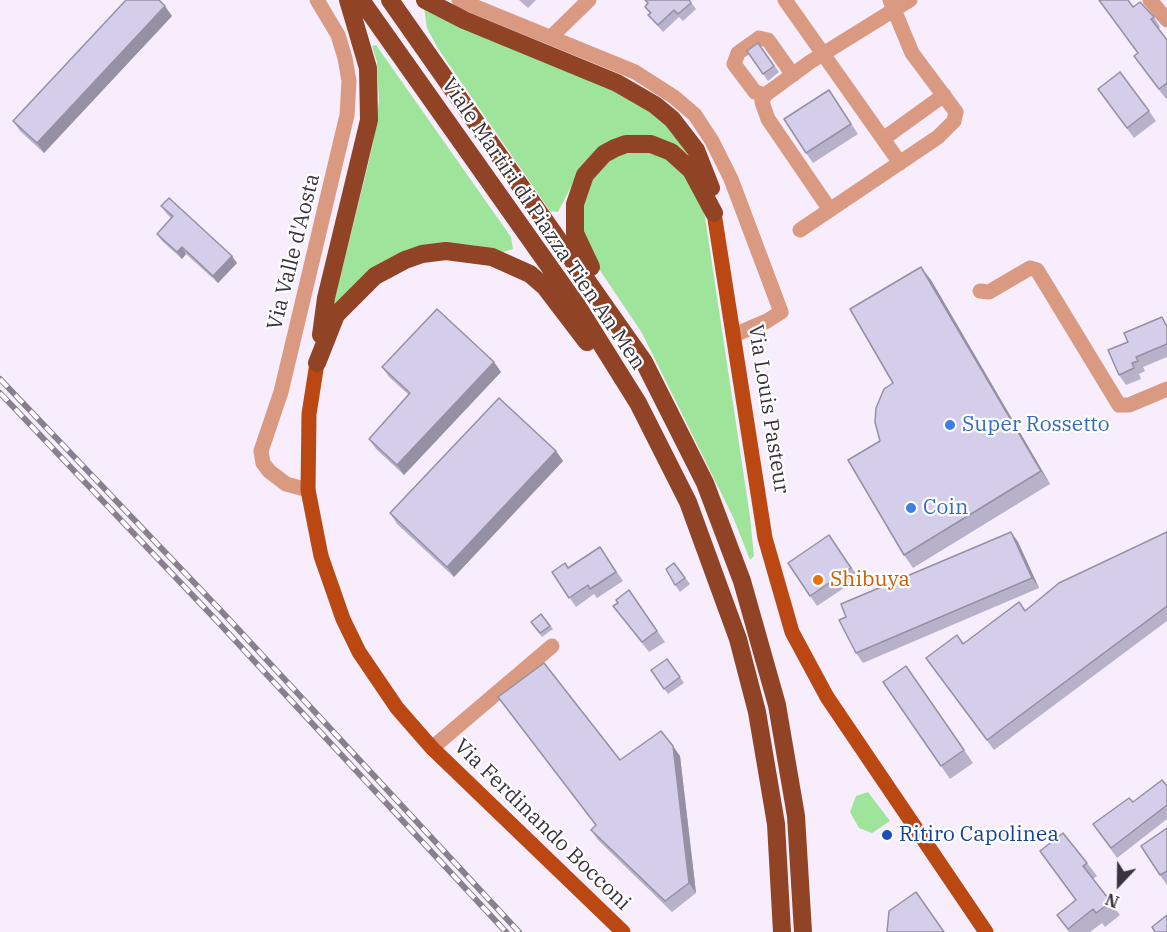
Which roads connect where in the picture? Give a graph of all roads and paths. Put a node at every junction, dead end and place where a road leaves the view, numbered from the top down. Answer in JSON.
{"nodes":[{"id":1,"x":317,"y":0,"type":"edge"},
{"id":2,"x":348,"y":0,"type":"edge"},
{"id":3,"x":361,"y":0,"type":"edge"},
{"id":4,"x":390,"y":0,"type":"edge"},
{"id":5,"x":425,"y":0,"type":"edge"},
{"id":6,"x":459,"y":0,"type":"edge"},
{"id":7,"x":589,"y":0,"type":"edge"},
{"id":8,"x":785,"y":0,"type":"edge"},
{"id":9,"x":910,"y":0,"type":"edge"},
{"id":10,"x":1150,"y":0,"type":"edge"},
{"id":11,"x":892,"y":4,"type":"edge"},
{"id":12,"x":1167,"y":20,"type":"edge"},
{"id":13,"x":551,"y":37,"type":"junction"},
{"id":14,"x":822,"y":55,"type":"junction"},
{"id":15,"x":793,"y":75,"type":"junction"},
{"id":16,"x":765,"y":95,"type":"junction"},
{"id":17,"x":944,"y":95,"type":"junction"},
{"id":18,"x":883,"y":139,"type":"junction"},
{"id":19,"x":900,"y":163,"type":"junction"},
{"id":20,"x":830,"y":210,"type":"junction"},
{"id":21,"x":714,"y":213,"type":"junction"},
{"id":22,"x":800,"y":230,"type":"dead end"},
{"id":23,"x":980,"y":291,"type":"dead end"},
{"id":24,"x":734,"y":335,"type":"junction"},
{"id":25,"x":644,"y":362,"type":"junction"},
{"id":26,"x":317,"y":363,"type":"junction"},
{"id":27,"x":1167,"y":389,"type":"edge"},
{"id":28,"x":655,"y":435,"type":"junction"},
{"id":29,"x":308,"y":490,"type":"junction"},
{"id":30,"x":552,"y":646,"type":"dead end"},
{"id":31,"x":432,"y":748,"type":"junction"},
{"id":32,"x":623,"y":932,"type":"edge"},
{"id":33,"x":782,"y":932,"type":"edge"},
{"id":34,"x":803,"y":932,"type":"edge"},
{"id":35,"x":987,"y":932,"type":"edge"}],
"edges":[{"from":1,"to":29,"type":"street","name":"Via Valle d'Aosta"},
{"from":2,"to":26,"type":"highway"},
{"from":3,"to":28,"type":"highway","name":"Viale Martiri di Piazza Tien An Men"},
{"from":4,"to":25,"type":"highway","name":"Viale Martiri di Piazza Tien An Men"},
{"from":5,"to":21,"type":"highway","name":"Via Louis Pasteur"},
{"from":6,"to":13,"type":"street"},
{"from":7,"to":13,"type":"street"},
{"from":8,"to":14,"type":"street"},
{"from":9,"to":11,"type":"street"},
{"from":10,"to":12,"type":"street"},
{"from":11,"to":14,"type":"street"},
{"from":11,"to":17,"type":"street"},
{"from":13,"to":24,"type":"street"},
{"from":14,"to":15,"type":"street"},
{"from":14,"to":18,"type":"street"},
{"from":15,"to":16,"type":"street"},
{"from":15,"to":16,"type":"street"},
{"from":16,"to":20,"type":"street"},
{"from":17,"to":18,"type":"street"},
{"from":17,"to":19,"type":"street"},
{"from":18,"to":19,"type":"street"},
{"from":19,"to":20,"type":"street"},
{"from":20,"to":22,"type":"street"},
{"from":21,"to":24,"type":"main road","name":"Via Louis Pasteur"},
{"from":21,"to":25,"type":"highway"},
{"from":23,"to":27,"type":"street"},
{"from":24,"to":35,"type":"main road","name":"Via Louis Pasteur"},
{"from":25,"to":34,"type":"highway","name":"Viale Martiri di Piazza Tien An Men"},
{"from":26,"to":28,"type":"highway"},
{"from":26,"to":29,"type":"main road","name":"Via Ferdinando Bocconi"},
{"from":28,"to":33,"type":"highway","name":"Viale Martiri di Piazza Tien An Men"},
{"from":29,"to":31,"type":"main road","name":"Via Ferdinando Bocconi"},
{"from":30,"to":31,"type":"street","name":"Via Ferdinando Bocconi"},
{"from":31,"to":32,"type":"main road","name":"Via Ferdinando Bocconi"}]}
